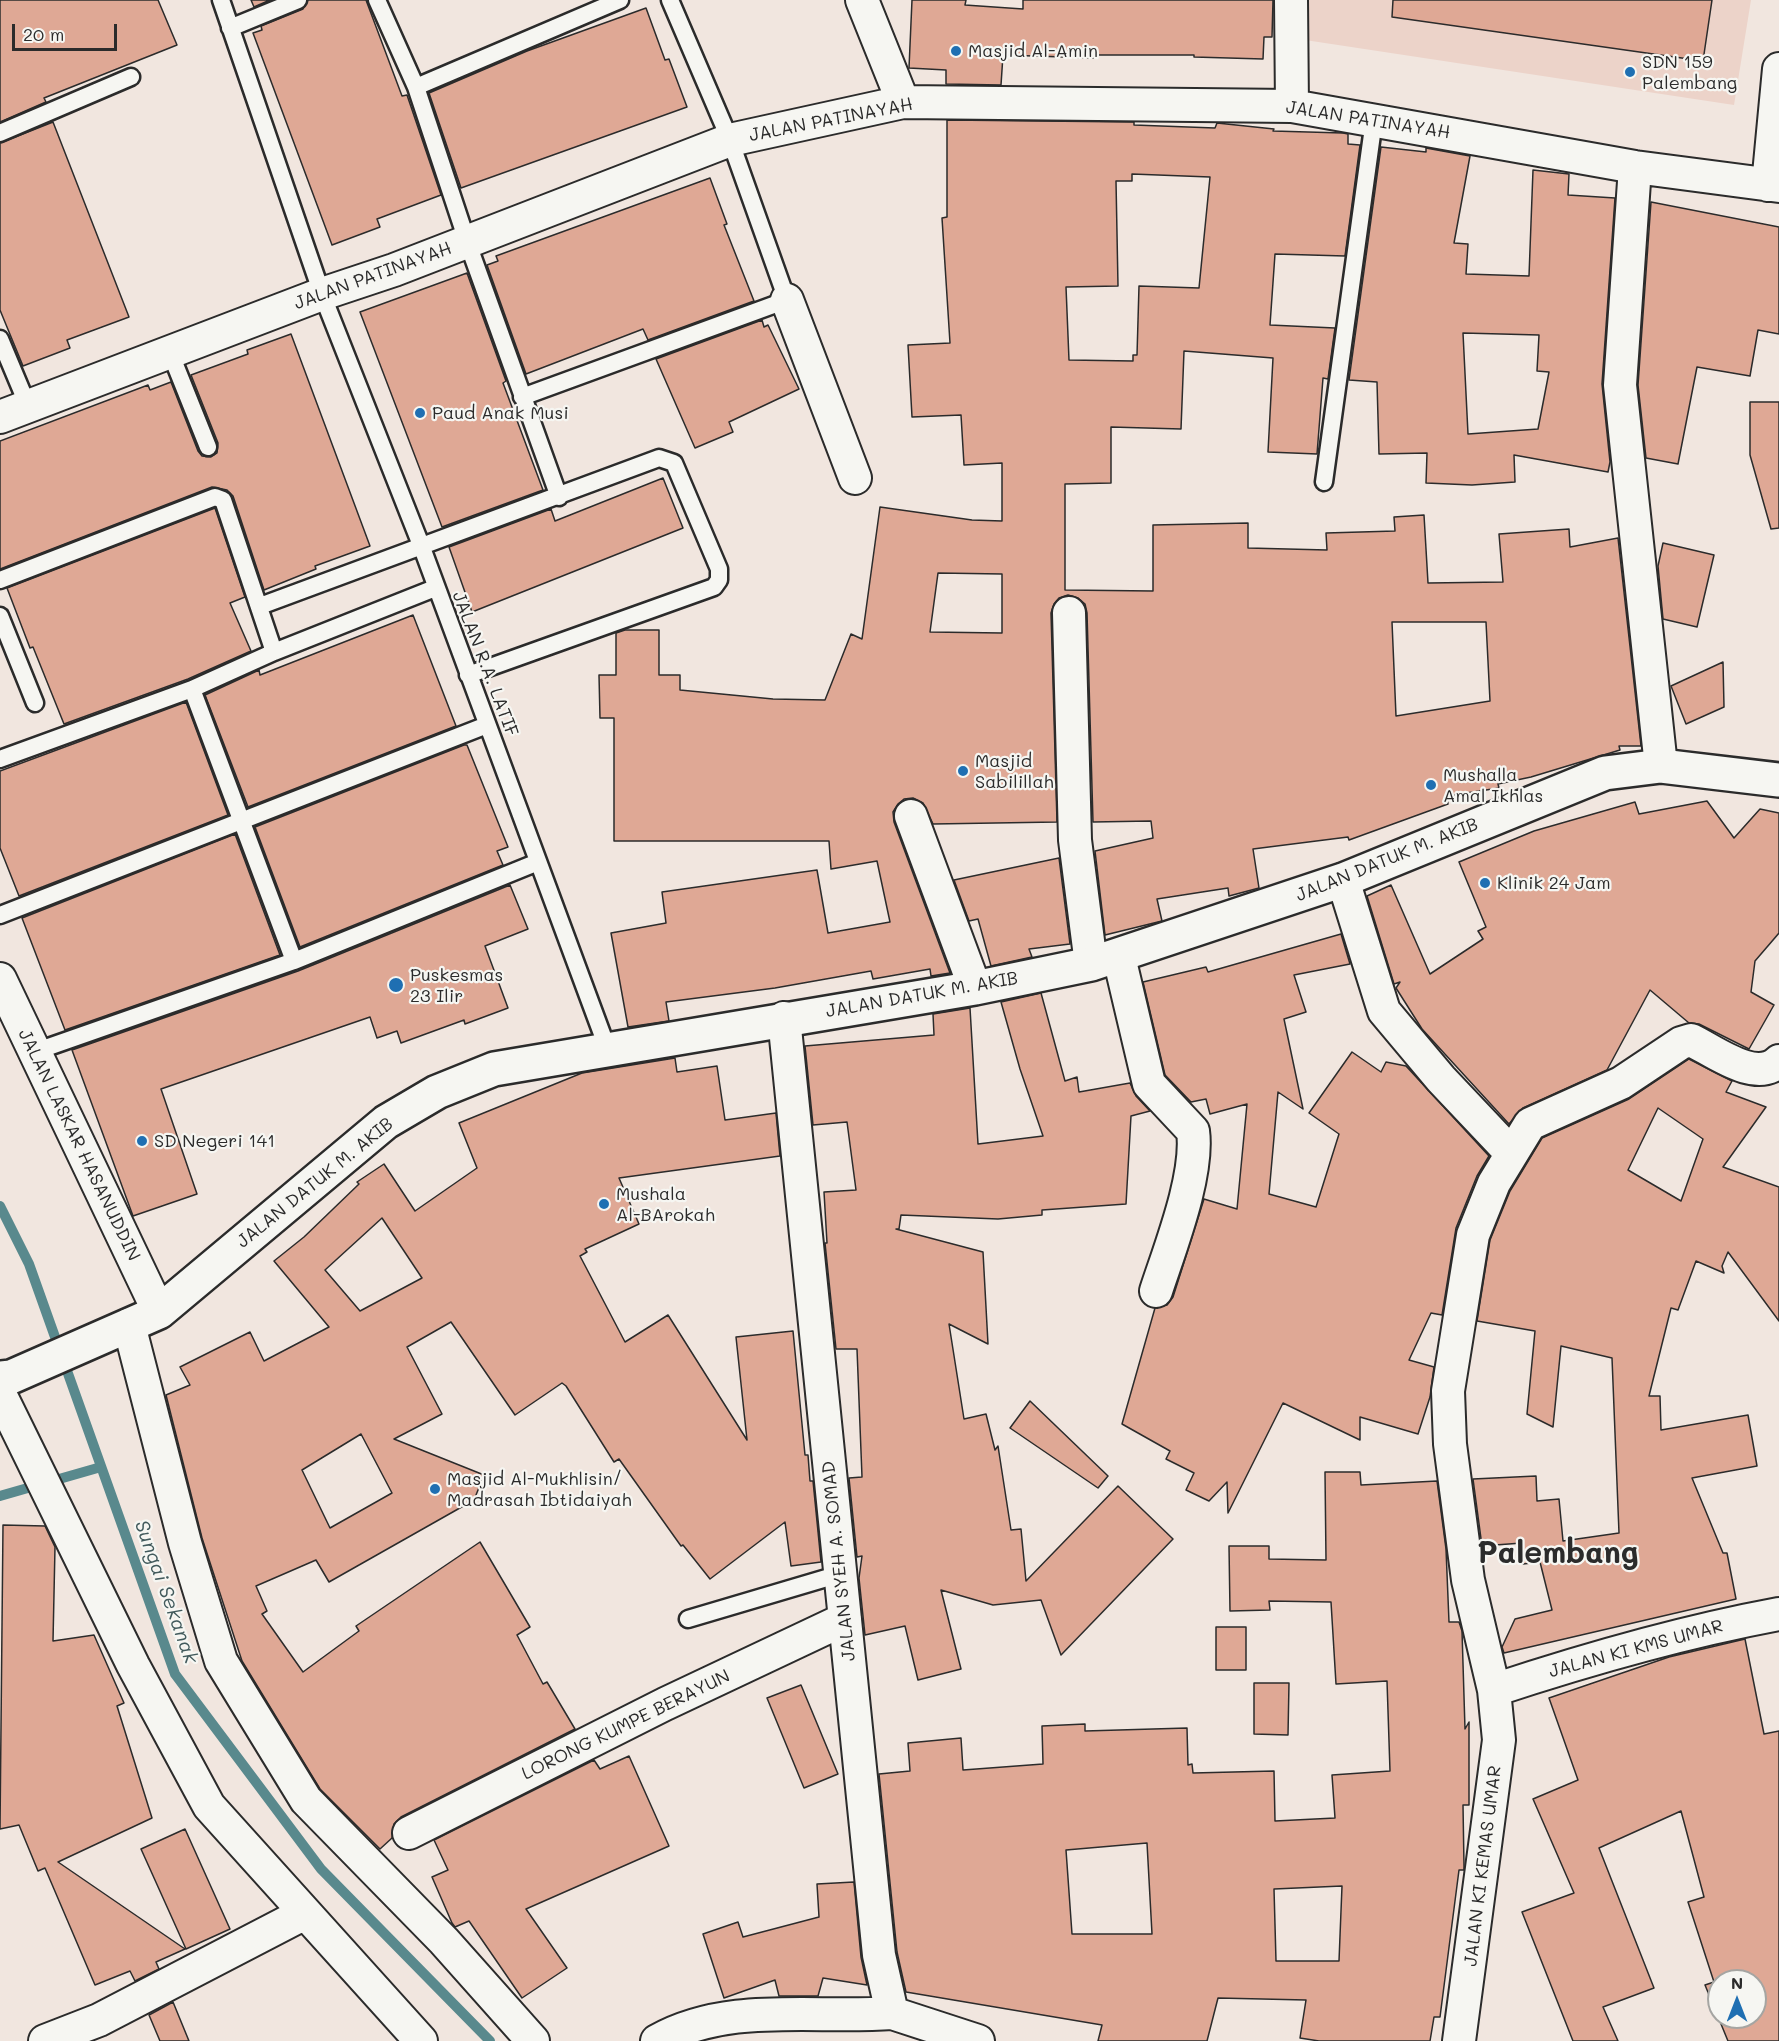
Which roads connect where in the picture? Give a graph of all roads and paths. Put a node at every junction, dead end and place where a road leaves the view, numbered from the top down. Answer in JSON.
{"nodes":[{"id":1,"x":220,"y":0,"type":"edge"},
{"id":2,"x":298,"y":0,"type":"edge"},
{"id":3,"x":377,"y":0,"type":"edge"},
{"id":4,"x":620,"y":0,"type":"edge"},
{"id":5,"x":670,"y":0,"type":"edge"},
{"id":6,"x":862,"y":0,"type":"edge"},
{"id":7,"x":1291,"y":0,"type":"edge"},
{"id":8,"x":230,"y":28,"type":"junction"},
{"id":9,"x":1779,"y":69,"type":"edge"},
{"id":10,"x":131,"y":77,"type":"dead end"},
{"id":11,"x":416,"y":87,"type":"junction"},
{"id":12,"x":903,"y":102,"type":"junction"},
{"id":13,"x":1292,"y":106,"type":"junction"},
{"id":14,"x":1374,"y":120,"type":"junction"},
{"id":15,"x":0,"y":133,"type":"edge"},
{"id":16,"x":730,"y":140,"type":"junction"},
{"id":17,"x":1635,"y":167,"type":"junction"},
{"id":18,"x":1774,"y":186,"type":"edge"},
{"id":19,"x":466,"y":241,"type":"junction"},
{"id":20,"x":322,"y":294,"type":"junction"},
{"id":21,"x":787,"y":300,"type":"junction"},
{"id":22,"x":0,"y":339,"type":"edge"},
{"id":23,"x":170,"y":352,"type":"junction"},
{"id":24,"x":522,"y":396,"type":"junction"},
{"id":25,"x":14,"y":411,"type":"edge"},
{"id":26,"x":208,"y":447,"type":"dead end"},
{"id":27,"x":855,"y":478,"type":"dead end"},
{"id":28,"x":1323,"y":482,"type":"dead end"},
{"id":29,"x":559,"y":497,"type":"junction"},
{"id":30,"x":421,"y":545,"type":"junction"},
{"id":31,"x":0,"y":580,"type":"edge"},
{"id":32,"x":435,"y":588,"type":"junction"},
{"id":33,"x":260,"y":606,"type":"junction"},
{"id":34,"x":1068,"y":613,"type":"dead end"},
{"id":35,"x":0,"y":616,"type":"edge"},
{"id":36,"x":274,"y":652,"type":"junction"},
{"id":37,"x":468,"y":675,"type":"junction"},
{"id":38,"x":192,"y":689,"type":"junction"},
{"id":39,"x":35,"y":703,"type":"dead end"},
{"id":40,"x":487,"y":725,"type":"junction"},
{"id":41,"x":0,"y":759,"type":"edge"},
{"id":42,"x":1660,"y":766,"type":"junction"},
{"id":43,"x":1779,"y":780,"type":"edge"},
{"id":44,"x":911,"y":816,"type":"dead end"},
{"id":45,"x":241,"y":821,"type":"junction"},
{"id":46,"x":538,"y":862,"type":"junction"},
{"id":47,"x":1343,"y":880,"type":"junction"},
{"id":48,"x":0,"y":915,"type":"edge"},
{"id":49,"x":294,"y":961,"type":"junction"},
{"id":50,"x":1105,"y":961,"type":"junction"},
{"id":51,"x":0,"y":979,"type":"edge"},
{"id":52,"x":975,"y":988,"type":"junction"},
{"id":53,"x":784,"y":1018,"type":"junction"},
{"id":54,"x":608,"y":1050,"type":"junction"},
{"id":55,"x":34,"y":1052,"type":"junction"},
{"id":56,"x":1779,"y":1061,"type":"edge"},
{"id":57,"x":1511,"y":1153,"type":"junction"},
{"id":58,"x":1156,"y":1291,"type":"dead end"},
{"id":59,"x":159,"y":1312,"type":"junction"},
{"id":60,"x":124,"y":1328,"type":"junction"},
{"id":61,"x":4,"y":1383,"type":"edge"},
{"id":62,"x":840,"y":1574,"type":"junction"},
{"id":63,"x":1779,"y":1614,"type":"edge"},
{"id":64,"x":688,"y":1619,"type":"dead end"},
{"id":65,"x":845,"y":1619,"type":"junction"},
{"id":66,"x":1494,"y":1690,"type":"junction"},
{"id":67,"x":409,"y":1833,"type":"dead end"},
{"id":68,"x":305,"y":1913,"type":"junction"},
{"id":69,"x":892,"y":2013,"type":"junction"},
{"id":70,"x":856,"y":2029,"type":"edge"},
{"id":71,"x":45,"y":2041,"type":"edge"},
{"id":72,"x":421,"y":2041,"type":"edge"},
{"id":73,"x":533,"y":2041,"type":"edge"},
{"id":74,"x":657,"y":2041,"type":"edge"},
{"id":75,"x":978,"y":2041,"type":"edge"},
{"id":76,"x":1459,"y":2041,"type":"edge"}],
"edges":[{"from":1,"to":8,"type":"lane","name":"JALAN R.A. LATIF"},
{"from":2,"to":8,"type":"lane"},
{"from":3,"to":11,"type":"lane"},
{"from":4,"to":11,"type":"lane"},
{"from":5,"to":16,"type":"lane"},
{"from":6,"to":12,"type":"street"},
{"from":7,"to":13,"type":"street"},
{"from":8,"to":20,"type":"lane","name":"JALAN R.A. LATIF"},
{"from":9,"to":18,"type":"street"},
{"from":10,"to":15,"type":"lane"},
{"from":11,"to":19,"type":"lane"},
{"from":12,"to":13,"type":"street","name":"JALAN PATINAYAH"},
{"from":12,"to":16,"type":"street","name":"JALAN PATINAYAH"},
{"from":13,"to":14,"type":"street","name":"JALAN PATINAYAH"},
{"from":14,"to":17,"type":"street","name":"JALAN PATINAYAH"},
{"from":14,"to":28,"type":"lane"},
{"from":16,"to":19,"type":"street","name":"JALAN PATINAYAH"},
{"from":16,"to":21,"type":"lane"},
{"from":17,"to":18,"type":"street","name":"JALAN PATINAYAH"},
{"from":17,"to":42,"type":"street"},
{"from":19,"to":20,"type":"street","name":"JALAN PATINAYAH"},
{"from":19,"to":24,"type":"lane"},
{"from":20,"to":23,"type":"street","name":"JALAN PATINAYAH"},
{"from":20,"to":30,"type":"lane","name":"JALAN R.A. LATIF"},
{"from":21,"to":24,"type":"lane"},
{"from":21,"to":27,"type":"street"},
{"from":22,"to":25,"type":"lane"},
{"from":23,"to":25,"type":"street","name":"JALAN PATINAYAH"},
{"from":23,"to":26,"type":"lane"},
{"from":24,"to":29,"type":"lane"},
{"from":29,"to":30,"type":"lane"},
{"from":29,"to":37,"type":"lane"},
{"from":30,"to":32,"type":"lane","name":"JALAN R.A. LATIF"},
{"from":30,"to":33,"type":"lane"},
{"from":31,"to":33,"type":"lane"},
{"from":32,"to":36,"type":"lane"},
{"from":32,"to":37,"type":"lane","name":"JALAN R.A. LATIF"},
{"from":33,"to":36,"type":"lane"},
{"from":34,"to":50,"type":"street"},
{"from":35,"to":39,"type":"lane"},
{"from":36,"to":38,"type":"lane"},
{"from":37,"to":40,"type":"lane","name":"JALAN R.A. LATIF"},
{"from":38,"to":41,"type":"lane"},
{"from":38,"to":45,"type":"lane"},
{"from":40,"to":45,"type":"lane"},
{"from":40,"to":46,"type":"lane","name":"JALAN R.A. LATIF"},
{"from":42,"to":43,"type":"street","name":"JALAN DATUK M. AKIB"},
{"from":42,"to":47,"type":"street","name":"JALAN DATUK M. AKIB"},
{"from":44,"to":52,"type":"street"},
{"from":45,"to":48,"type":"lane"},
{"from":45,"to":49,"type":"lane"},
{"from":46,"to":49,"type":"lane"},
{"from":46,"to":54,"type":"lane","name":"JALAN R.A. LATIF"},
{"from":47,"to":50,"type":"street","name":"JALAN DATUK M. AKIB"},
{"from":47,"to":57,"type":"street"},
{"from":49,"to":55,"type":"lane"},
{"from":50,"to":52,"type":"street","name":"JALAN DATUK M. AKIB"},
{"from":50,"to":58,"type":"street"},
{"from":51,"to":55,"type":"street","name":"JALAN LASKAR HASANUDDIN"},
{"from":52,"to":53,"type":"street","name":"JALAN DATUK M. AKIB"},
{"from":53,"to":54,"type":"street","name":"JALAN DATUK M. AKIB"},
{"from":53,"to":62,"type":"street","name":"JALAN SYEH A. SOMAD"},
{"from":54,"to":59,"type":"street","name":"JALAN DATUK M. AKIB"},
{"from":55,"to":59,"type":"street","name":"JALAN LASKAR HASANUDDIN"},
{"from":56,"to":57,"type":"street","name":"JALAN KI KEMAS UMAR"},
{"from":57,"to":66,"type":"street","name":"JALAN KI KEMAS UMAR"},
{"from":59,"to":60,"type":"street","name":"JALAN DATUK M. AKIB"},
{"from":60,"to":61,"type":"street","name":"JALAN DATUK M. AKIB"},
{"from":60,"to":73,"type":"street"},
{"from":61,"to":68,"type":"street"},
{"from":62,"to":64,"type":"lane"},
{"from":62,"to":65,"type":"street","name":"JALAN SYEH A. SOMAD"},
{"from":63,"to":66,"type":"street","name":"JALAN KI KMS UMAR"},
{"from":65,"to":67,"type":"street","name":"LORONG KUMPE BERAYUN"},
{"from":65,"to":69,"type":"street","name":"JALAN SYEH A. SOMAD"},
{"from":66,"to":76,"type":"street","name":"JALAN KI KEMAS UMAR"},
{"from":68,"to":71,"type":"street"},
{"from":68,"to":72,"type":"street"},
{"from":69,"to":70,"type":"street"},
{"from":69,"to":75,"type":"street"},
{"from":70,"to":74,"type":"street"}]}
